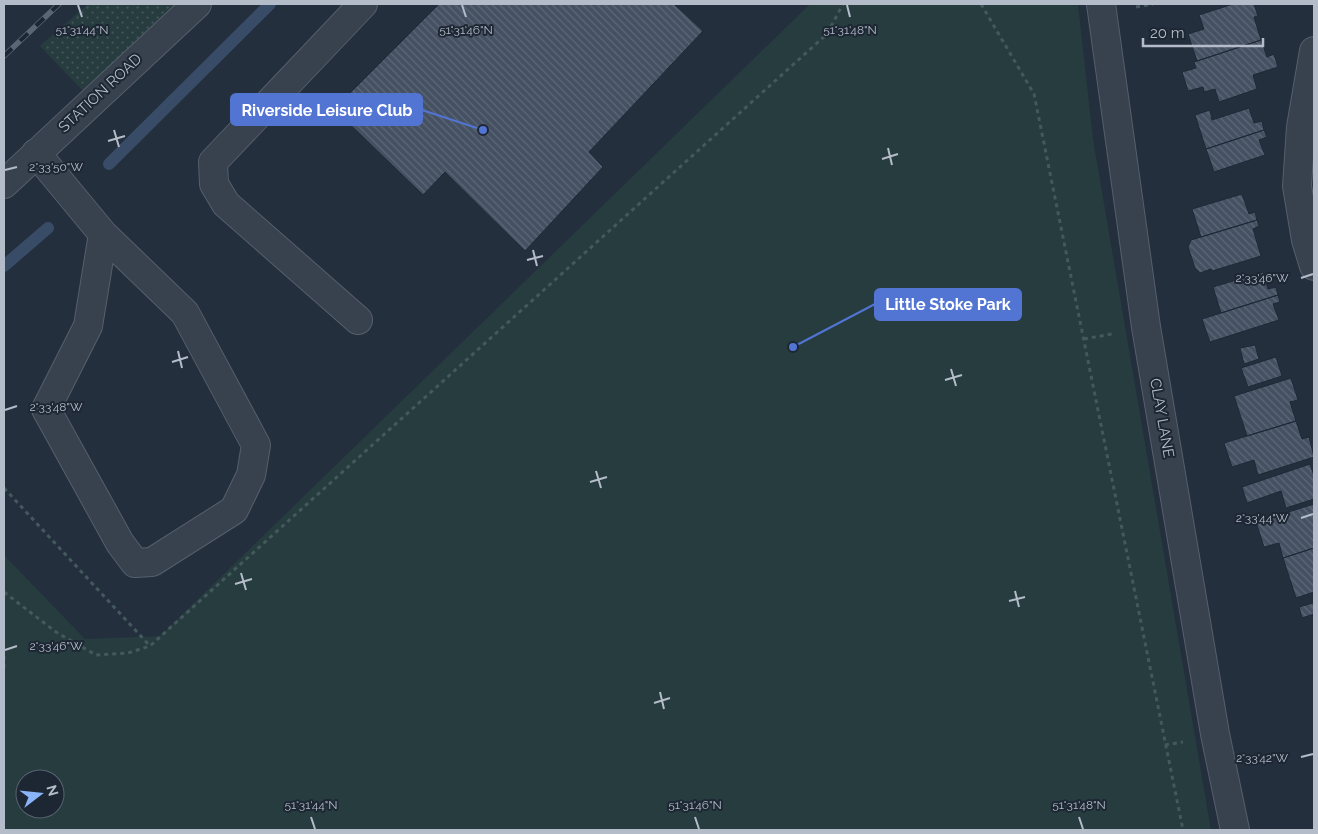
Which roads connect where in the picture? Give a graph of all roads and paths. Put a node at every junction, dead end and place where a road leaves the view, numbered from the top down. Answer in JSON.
{"nodes":[{"id":1,"x":197,"y":4,"type":"edge"},
{"id":2,"x":363,"y":4,"type":"edge"},
{"id":3,"x":843,"y":4,"type":"edge"},
{"id":4,"x":981,"y":4,"type":"edge"},
{"id":5,"x":1101,"y":4,"type":"edge"},
{"id":6,"x":1153,"y":4,"type":"edge"},
{"id":7,"x":1144,"y":6,"type":"dead end"},
{"id":8,"x":1314,"y":51,"type":"edge"},
{"id":9,"x":36,"y":153,"type":"junction"},
{"id":10,"x":4,"y":184,"type":"edge"},
{"id":11,"x":103,"y":234,"type":"junction"},
{"id":12,"x":1314,"y":266,"type":"edge"},
{"id":13,"x":358,"y":320,"type":"dead end"},
{"id":14,"x":4,"y":488,"type":"edge"},
{"id":15,"x":4,"y":592,"type":"edge"},
{"id":16,"x":150,"y":646,"type":"junction"},
{"id":17,"x":4,"y":656,"type":"edge"},
{"id":18,"x":4,"y":670,"type":"edge"},
{"id":19,"x":1182,"y":830,"type":"edge"},
{"id":20,"x":1235,"y":830,"type":"edge"}],
"edges":[{"from":1,"to":9,"type":"street","name":"STATION ROAD"},
{"from":2,"to":13,"type":"street"},
{"from":3,"to":16,"type":"path"},
{"from":4,"to":19,"type":"path"},
{"from":5,"to":20,"type":"street","name":"CLAY LANE"},
{"from":6,"to":7,"type":"path"},
{"from":8,"to":12,"type":"street"},
{"from":9,"to":10,"type":"street","name":"STATION ROAD"},
{"from":9,"to":11,"type":"street"},
{"from":11,"to":11,"type":"street"},
{"from":14,"to":16,"type":"path"},
{"from":15,"to":16,"type":"path"},
{"from":17,"to":18,"type":"path"}]}
